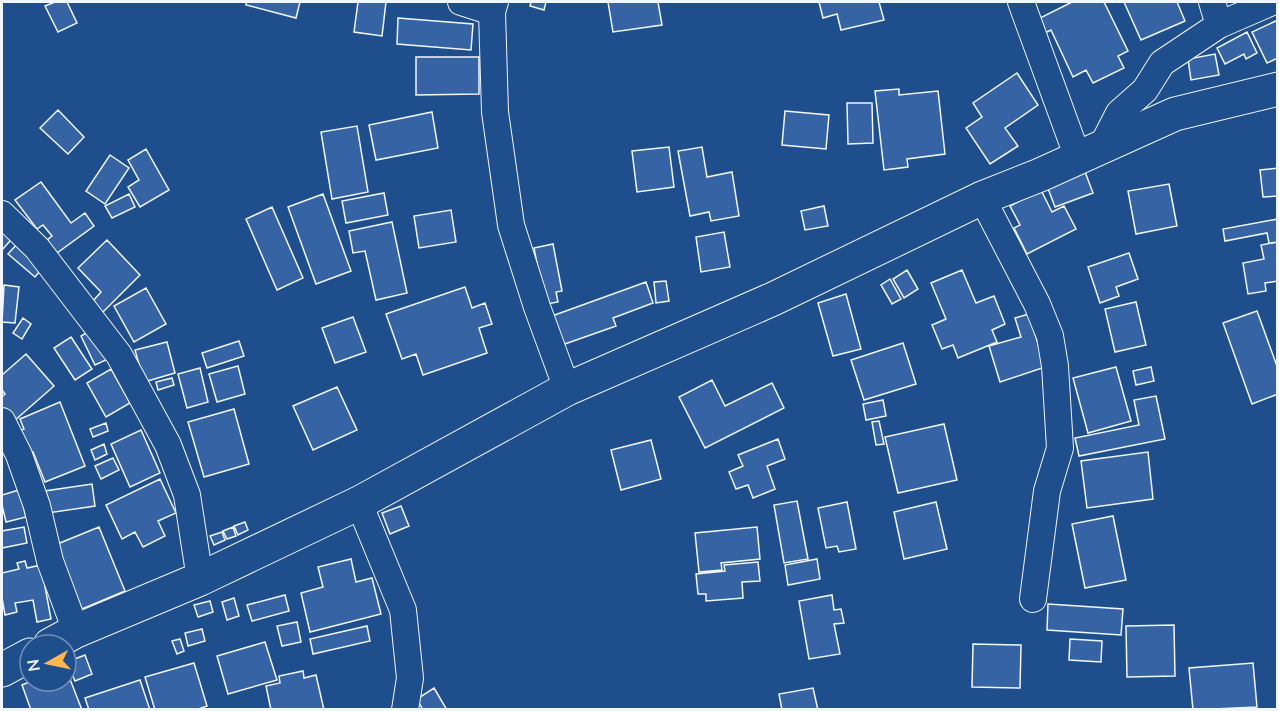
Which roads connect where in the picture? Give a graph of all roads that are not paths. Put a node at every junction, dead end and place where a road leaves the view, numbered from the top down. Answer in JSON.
{"nodes":[{"id":1,"x":461,"y":2,"type":"edge"},
{"id":2,"x":1022,"y":2,"type":"edge"},
{"id":3,"x":1272,"y":2,"type":"edge"},
{"id":4,"x":494,"y":7,"type":"edge"},
{"id":5,"x":1216,"y":13,"type":"edge"},
{"id":6,"x":1278,"y":89,"type":"edge"},
{"id":7,"x":1089,"y":153,"type":"junction"},
{"id":8,"x":982,"y":198,"type":"junction"},
{"id":9,"x":2,"y":214,"type":"edge"},
{"id":10,"x":567,"y":389,"type":"junction"},
{"id":11,"x":2,"y":421,"type":"edge"},
{"id":12,"x":359,"y":503,"type":"junction"},
{"id":13,"x":200,"y":579,"type":"junction"},
{"id":14,"x":1033,"y":600,"type":"dead end"},
{"id":15,"x":62,"y":633,"type":"edge"},
{"id":16,"x":75,"y":633,"type":"edge"},
{"id":17,"x":18,"y":661,"type":"edge"},
{"id":18,"x":2,"y":670,"type":"edge"},
{"id":19,"x":405,"y":710,"type":"edge"}],
"edges":[{"from":1,"to":4,"type":"street"},
{"from":2,"to":7,"type":"street"},
{"from":3,"to":5,"type":"street"},
{"from":4,"to":10,"type":"street"},
{"from":5,"to":7,"type":"street"},
{"from":6,"to":7,"type":"main road"},
{"from":7,"to":8,"type":"main road"},
{"from":8,"to":10,"type":"main road"},
{"from":8,"to":14,"type":"street"},
{"from":9,"to":13,"type":"street"},
{"from":10,"to":12,"type":"main road"},
{"from":11,"to":15,"type":"street"},
{"from":12,"to":13,"type":"main road"},
{"from":12,"to":19,"type":"street"},
{"from":13,"to":16,"type":"main road"},
{"from":17,"to":18,"type":"main road"}]}
